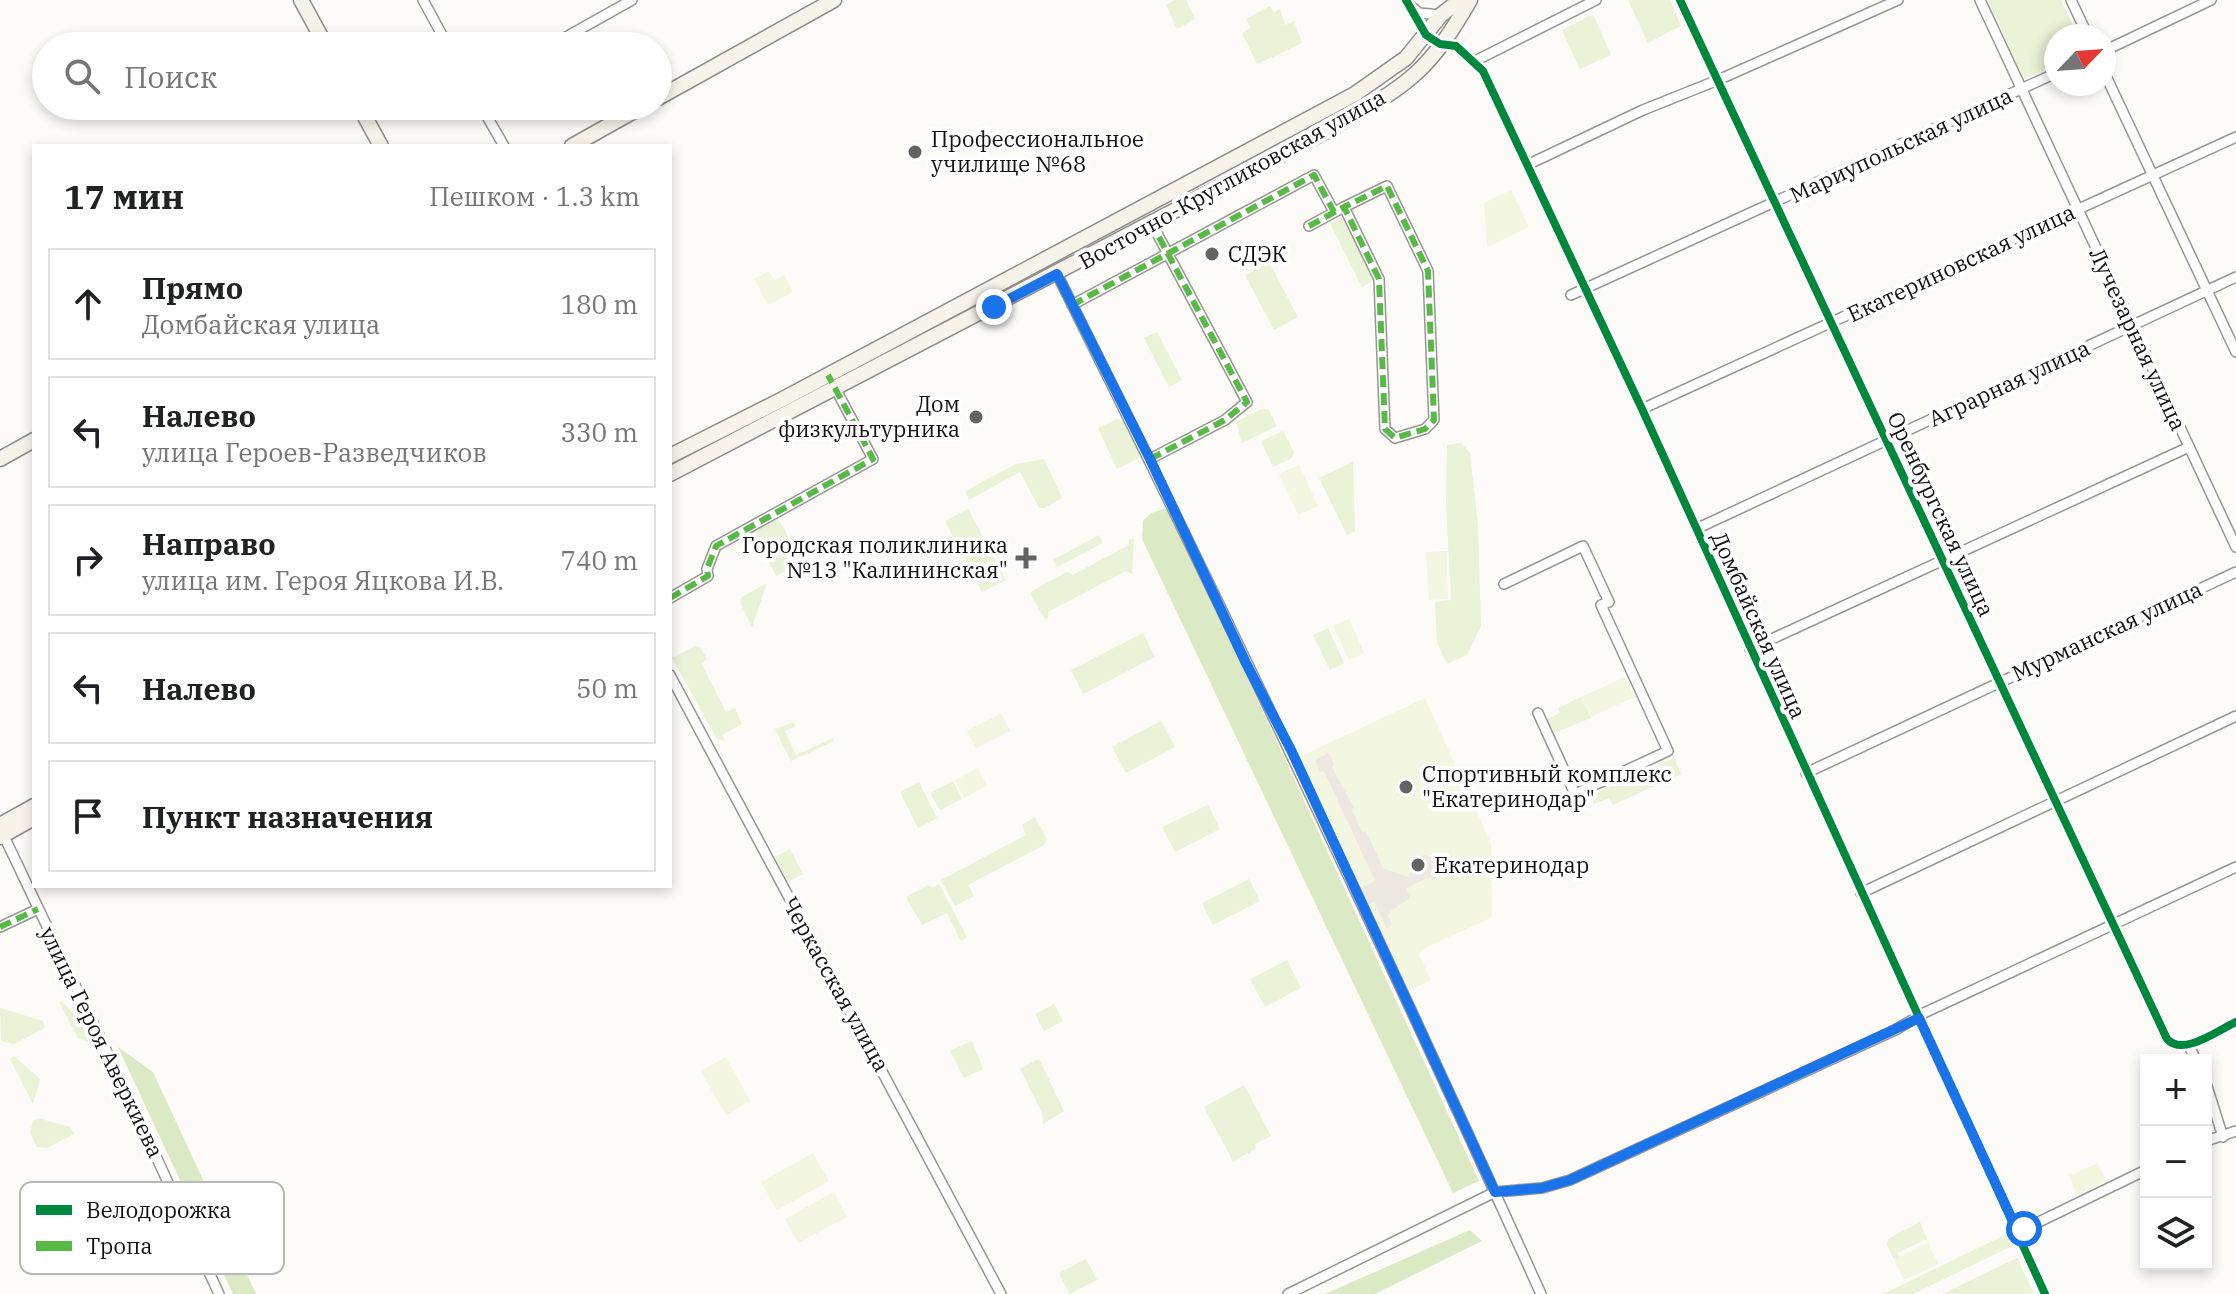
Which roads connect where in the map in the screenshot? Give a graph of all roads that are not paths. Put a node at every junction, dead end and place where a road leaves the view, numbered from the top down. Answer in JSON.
{"nodes":[{"id":1,"x":301,"y":0,"type":"edge"},
{"id":2,"x":424,"y":0,"type":"edge"},
{"id":3,"x":632,"y":0,"type":"edge"},
{"id":4,"x":834,"y":0,"type":"edge"},
{"id":5,"x":1460,"y":0,"type":"edge"},
{"id":6,"x":1470,"y":0,"type":"edge"},
{"id":7,"x":1596,"y":0,"type":"edge"},
{"id":8,"x":1680,"y":0,"type":"edge"},
{"id":9,"x":1898,"y":0,"type":"edge"},
{"id":10,"x":1980,"y":0,"type":"edge"},
{"id":11,"x":2071,"y":0,"type":"edge"},
{"id":12,"x":2211,"y":0,"type":"edge"},
{"id":13,"x":1407,"y":2,"type":"edge"},
{"id":14,"x":1441,"y":15,"type":"junction"},
{"id":15,"x":2082,"y":24,"type":"edge"},
{"id":16,"x":318,"y":32,"type":"edge"},
{"id":17,"x":441,"y":32,"type":"edge"},
{"id":18,"x":575,"y":32,"type":"edge"},
{"id":19,"x":1426,"y":35,"type":"junction"},
{"id":20,"x":1440,"y":44,"type":"junction"},
{"id":21,"x":2116,"y":45,"type":"edge"},
{"id":22,"x":1475,"y":61,"type":"junction"},
{"id":23,"x":2044,"y":79,"type":"edge"},
{"id":24,"x":1718,"y":80,"type":"junction"},
{"id":25,"x":2022,"y":89,"type":"junction"},
{"id":26,"x":672,"y":90,"type":"edge"},
{"id":27,"x":1355,"y":94,"type":"junction"},
{"id":28,"x":2115,"y":96,"type":"edge"},
{"id":29,"x":1363,"y":109,"type":"junction"},
{"id":30,"x":367,"y":120,"type":"edge"},
{"id":31,"x":489,"y":120,"type":"edge"},
{"id":32,"x":618,"y":120,"type":"edge"},
{"id":33,"x":2236,"y":137,"type":"edge"},
{"id":34,"x":380,"y":144,"type":"edge"},
{"id":35,"x":503,"y":144,"type":"edge"},
{"id":36,"x":576,"y":144,"type":"edge"},
{"id":37,"x":1527,"y":165,"type":"junction"},
{"id":38,"x":2152,"y":176,"type":"junction"},
{"id":39,"x":1775,"y":203,"type":"junction"},
{"id":40,"x":1344,"y":207,"type":"junction"},
{"id":41,"x":2077,"y":210,"type":"junction"},
{"id":42,"x":1334,"y":212,"type":"junction"},
{"id":43,"x":1152,"y":224,"type":"junction"},
{"id":44,"x":1309,"y":226,"type":"dead end"},
{"id":45,"x":1168,"y":255,"type":"junction"},
{"id":46,"x":1057,"y":274,"type":"junction"},
{"id":47,"x":2236,"y":277,"type":"edge"},
{"id":48,"x":1585,"y":289,"type":"junction"},
{"id":49,"x":2207,"y":291,"type":"junction"},
{"id":50,"x":1571,"y":295,"type":"dead end"},
{"id":51,"x":1072,"y":305,"type":"junction"},
{"id":52,"x":1831,"y":322,"type":"junction"},
{"id":53,"x":2131,"y":326,"type":"junction"},
{"id":54,"x":2236,"y":352,"type":"edge"},
{"id":55,"x":828,"y":375,"type":"junction"},
{"id":56,"x":836,"y":389,"type":"junction"},
{"id":57,"x":1642,"y":409,"type":"junction"},
{"id":58,"x":1886,"y":440,"type":"junction"},
{"id":59,"x":32,"y":441,"type":"edge"},
{"id":60,"x":2189,"y":447,"type":"junction"},
{"id":61,"x":672,"y":455,"type":"edge"},
{"id":62,"x":0,"y":459,"type":"edge"},
{"id":63,"x":1150,"y":459,"type":"junction"},
{"id":64,"x":672,"y":473,"type":"edge"},
{"id":65,"x":1696,"y":529,"type":"junction"},
{"id":66,"x":2236,"y":547,"type":"edge"},
{"id":67,"x":1942,"y":560,"type":"junction"},
{"id":68,"x":2236,"y":572,"type":"edge"},
{"id":69,"x":1504,"y":584,"type":"dead end"},
{"id":70,"x":672,"y":597,"type":"edge"},
{"id":71,"x":1750,"y":649,"type":"junction"},
{"id":72,"x":672,"y":679,"type":"edge"},
{"id":73,"x":1999,"y":681,"type":"junction"},
{"id":74,"x":1538,"y":713,"type":"dead end"},
{"id":75,"x":2236,"y":716,"type":"edge"},
{"id":76,"x":1806,"y":773,"type":"junction"},
{"id":77,"x":2056,"y":803,"type":"junction"},
{"id":78,"x":32,"y":808,"type":"edge"},
{"id":79,"x":32,"y":819,"type":"edge"},
{"id":80,"x":1,"y":832,"type":"edge"},
{"id":81,"x":2236,"y":867,"type":"edge"},
{"id":82,"x":1861,"y":893,"type":"junction"},
{"id":83,"x":38,"y":909,"type":"junction"},
{"id":84,"x":2113,"y":924,"type":"junction"},
{"id":85,"x":0,"y":927,"type":"edge"},
{"id":86,"x":1919,"y":1018,"type":"junction"},
{"id":87,"x":2236,"y":1022,"type":"edge"},
{"id":88,"x":2188,"y":1044,"type":"junction"},
{"id":89,"x":2193,"y":1054,"type":"edge"},
{"id":90,"x":2212,"y":1102,"type":"edge"},
{"id":91,"x":2236,"y":1131,"type":"edge"},
{"id":92,"x":2223,"y":1137,"type":"junction"},
{"id":93,"x":2212,"y":1138,"type":"edge"},
{"id":94,"x":2140,"y":1173,"type":"edge"},
{"id":95,"x":168,"y":1182,"type":"edge"},
{"id":96,"x":1495,"y":1192,"type":"junction"},
{"id":97,"x":2018,"y":1232,"type":"junction"},
{"id":98,"x":210,"y":1274,"type":"edge"},
{"id":99,"x":219,"y":1294,"type":"edge"},
{"id":100,"x":1001,"y":1294,"type":"edge"},
{"id":101,"x":1288,"y":1294,"type":"edge"},
{"id":102,"x":1541,"y":1294,"type":"edge"},
{"id":103,"x":2045,"y":1294,"type":"edge"}],
"edges":[{"from":1,"to":16,"type":"street"},
{"from":2,"to":17,"type":"street"},
{"from":3,"to":18,"type":"street"},
{"from":4,"to":26,"type":"street"},
{"from":5,"to":14,"type":"street","name":"Восточно-Кругликовская улица"},
{"from":6,"to":20,"type":"street","name":"Восточно-Кругликовская улица"},
{"from":7,"to":22,"type":"street"},
{"from":8,"to":24,"type":"street","name":"Оренбургская улица"},
{"from":9,"to":24,"type":"street"},
{"from":10,"to":25,"type":"street","name":"Лучезарная улица"},
{"from":11,"to":15,"type":"street"},
{"from":12,"to":21,"type":"street"},
{"from":13,"to":14,"type":"street"},
{"from":13,"to":19,"type":"street"},
{"from":14,"to":19,"type":"street","name":"Восточно-Кругликовская улица"},
{"from":19,"to":20,"type":"street"},
{"from":19,"to":27,"type":"street","name":"Восточно-Кругликовская улица"},
{"from":20,"to":22,"type":"street"},
{"from":20,"to":29,"type":"street","name":"Восточно-Кругликовская улица"},
{"from":22,"to":37,"type":"street","name":"Домбайская улица"},
{"from":23,"to":25,"type":"street","name":"Мариупольская улица"},
{"from":24,"to":37,"type":"street"},
{"from":24,"to":39,"type":"street","name":"Оренбургская улица"},
{"from":25,"to":39,"type":"street","name":"Мариупольская улица"},
{"from":25,"to":41,"type":"street","name":"Лучезарная улица"},
{"from":27,"to":29,"type":"street"},
{"from":27,"to":55,"type":"street","name":"Восточно-Кругликовская улица"},
{"from":28,"to":38,"type":"street"},
{"from":29,"to":43,"type":"street","name":"Восточно-Кругликовская улица"},
{"from":30,"to":34,"type":"street"},
{"from":31,"to":35,"type":"street"},
{"from":32,"to":36,"type":"street"},
{"from":33,"to":38,"type":"street","name":"Екатериновская улица"},
{"from":37,"to":48,"type":"street","name":"Домбайская улица"},
{"from":38,"to":41,"type":"street","name":"Екатериновская улица"},
{"from":38,"to":49,"type":"street"},
{"from":39,"to":48,"type":"street","name":"Мариупольская улица"},
{"from":39,"to":52,"type":"street","name":"Оренбургская улица"},
{"from":40,"to":40,"type":"street"},
{"from":40,"to":42,"type":"street"},
{"from":41,"to":52,"type":"street","name":"Екатериновская улица"},
{"from":41,"to":53,"type":"street","name":"Лучезарная улица"},
{"from":42,"to":44,"type":"street"},
{"from":42,"to":45,"type":"street"},
{"from":43,"to":45,"type":"street"},
{"from":43,"to":46,"type":"street","name":"Восточно-Кругликовская улица"},
{"from":45,"to":51,"type":"street"},
{"from":45,"to":63,"type":"street"},
{"from":46,"to":51,"type":"street"},
{"from":46,"to":56,"type":"street","name":"Восточно-Кругликовская улица"},
{"from":47,"to":49,"type":"street","name":"Аграрная улица"},
{"from":48,"to":50,"type":"street","name":"Мариупольская улица"},
{"from":48,"to":57,"type":"street","name":"Домбайская улица"},
{"from":49,"to":53,"type":"street","name":"Аграрная улица"},
{"from":49,"to":54,"type":"street"},
{"from":51,"to":63,"type":"street"},
{"from":52,"to":57,"type":"street","name":"Екатериновская улица"},
{"from":52,"to":58,"type":"street","name":"Оренбургская улица"},
{"from":53,"to":58,"type":"street","name":"Аграрная улица"},
{"from":53,"to":60,"type":"street","name":"Лучезарная улица"},
{"from":55,"to":56,"type":"street"},
{"from":55,"to":61,"type":"street","name":"Восточно-Кругликовская улица"},
{"from":56,"to":64,"type":"street","name":"Восточно-Кругликовская улица"},
{"from":56,"to":70,"type":"street"},
{"from":57,"to":65,"type":"street","name":"Домбайская улица"},
{"from":58,"to":65,"type":"street","name":"Аграрная улица"},
{"from":58,"to":67,"type":"street","name":"Оренбургская улица"},
{"from":59,"to":62,"type":"street"},
{"from":60,"to":66,"type":"street","name":"Лучезарная улица"},
{"from":60,"to":67,"type":"street"},
{"from":63,"to":96,"type":"street"},
{"from":65,"to":71,"type":"street","name":"Домбайская улица"},
{"from":67,"to":71,"type":"street"},
{"from":67,"to":73,"type":"street","name":"Оренбургская улица"},
{"from":68,"to":73,"type":"street","name":"Мурманская улица"},
{"from":69,"to":74,"type":"street"},
{"from":71,"to":76,"type":"street","name":"Домбайская улица"},
{"from":72,"to":100,"type":"street","name":"Черкасская улица"},
{"from":73,"to":76,"type":"street","name":"Мурманская улица"},
{"from":73,"to":77,"type":"street","name":"Оренбургская улица"},
{"from":75,"to":77,"type":"street"},
{"from":76,"to":82,"type":"street","name":"Домбайская улица"},
{"from":77,"to":82,"type":"street"},
{"from":77,"to":84,"type":"street","name":"Оренбургская улица"},
{"from":78,"to":80,"type":"street"},
{"from":79,"to":80,"type":"street"},
{"from":80,"to":83,"type":"street","name":"улица Героя Аверкиева"},
{"from":81,"to":84,"type":"street"},
{"from":82,"to":86,"type":"street","name":"Домбайская улица"},
{"from":83,"to":85,"type":"street"},
{"from":83,"to":95,"type":"street","name":"улица Героя Аверкиева"},
{"from":84,"to":86,"type":"street"},
{"from":84,"to":88,"type":"street","name":"Оренбургская улица"},
{"from":86,"to":96,"type":"street"},
{"from":86,"to":97,"type":"street","name":"Домбайская улица"},
{"from":87,"to":88,"type":"street"},
{"from":88,"to":89,"type":"street"},
{"from":90,"to":92,"type":"street"},
{"from":91,"to":92,"type":"street"},
{"from":92,"to":93,"type":"street"},
{"from":94,"to":97,"type":"street"},
{"from":96,"to":101,"type":"street"},
{"from":96,"to":102,"type":"street"},
{"from":97,"to":103,"type":"street","name":"Домбайская улица"},
{"from":98,"to":99,"type":"street","name":"улица Героя Аверкиева"}]}
